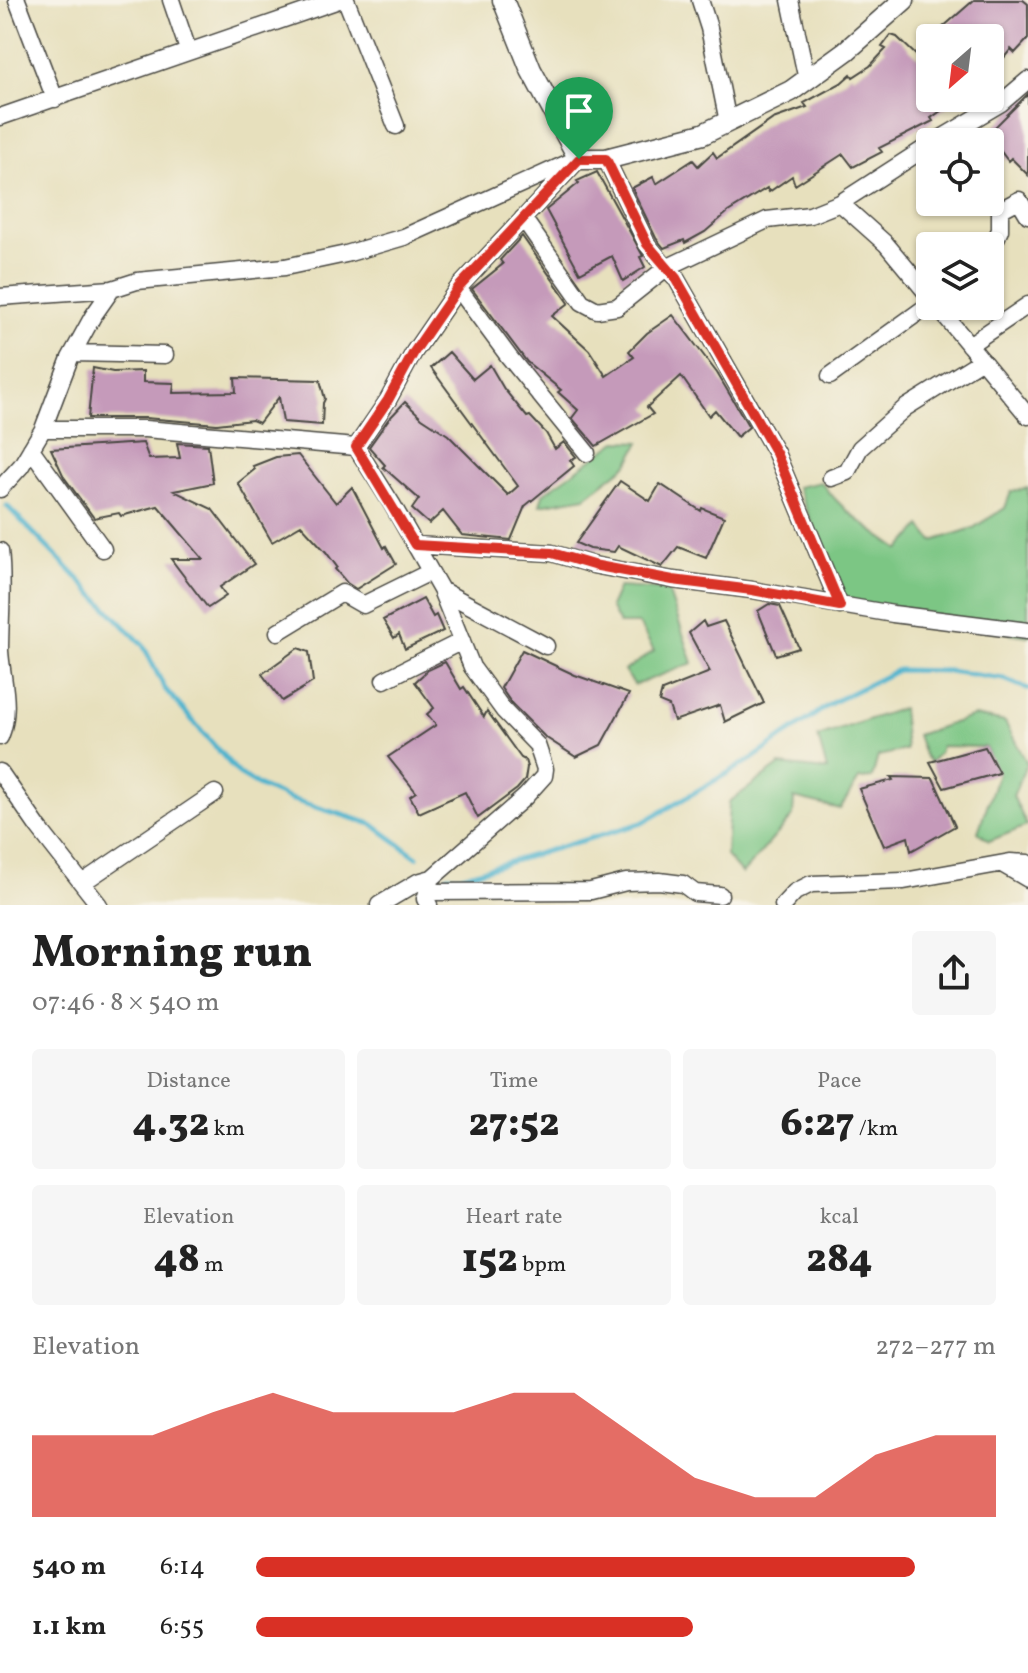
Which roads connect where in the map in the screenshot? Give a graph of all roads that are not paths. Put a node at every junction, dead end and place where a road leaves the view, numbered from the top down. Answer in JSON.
{"nodes":[{"id":1,"x":171,"y":0,"type":"edge"},
{"id":2,"x":339,"y":0,"type":"edge"},
{"id":3,"x":346,"y":0,"type":"edge"},
{"id":4,"x":503,"y":0,"type":"edge"},
{"id":5,"x":700,"y":0,"type":"edge"},
{"id":6,"x":790,"y":0,"type":"edge"},
{"id":7,"x":904,"y":0,"type":"edge"},
{"id":8,"x":19,"y":1,"type":"edge"},
{"id":9,"x":0,"y":8,"type":"edge"},
{"id":10,"x":188,"y":50,"type":"junction"},
{"id":11,"x":807,"y":80,"type":"junction"},
{"id":12,"x":1028,"y":80,"type":"edge"},
{"id":13,"x":55,"y":99,"type":"junction"},
{"id":14,"x":0,"y":117,"type":"edge"},
{"id":15,"x":728,"y":122,"type":"junction"},
{"id":16,"x":396,"y":126,"type":"dead end"},
{"id":17,"x":958,"y":128,"type":"edge"},
{"id":18,"x":916,"y":153,"type":"edge"},
{"id":19,"x":579,"y":159,"type":"junction"},
{"id":20,"x":606,"y":159,"type":"junction"},
{"id":21,"x":840,"y":203,"type":"junction"},
{"id":22,"x":1028,"y":215,"type":"edge"},
{"id":23,"x":523,"y":218,"type":"junction"},
{"id":24,"x":999,"y":232,"type":"edge"},
{"id":25,"x":666,"y":268,"type":"junction"},
{"id":26,"x":916,"y":280,"type":"edge"},
{"id":27,"x":458,"y":288,"type":"junction"},
{"id":28,"x":112,"y":289,"type":"junction"},
{"id":29,"x":0,"y":297,"type":"edge"},
{"id":30,"x":1028,"y":305,"type":"edge"},
{"id":31,"x":921,"y":320,"type":"edge"},
{"id":32,"x":950,"y":320,"type":"edge"},
{"id":33,"x":969,"y":345,"type":"junction"},
{"id":34,"x":73,"y":353,"type":"junction"},
{"id":35,"x":165,"y":355,"type":"dead end"},
{"id":36,"x":982,"y":360,"type":"junction"},
{"id":37,"x":830,"y":376,"type":"dead end"},
{"id":38,"x":1028,"y":416,"type":"edge"},
{"id":39,"x":43,"y":429,"type":"junction"},
{"id":40,"x":356,"y":447,"type":"junction"},
{"id":41,"x":31,"y":449,"type":"junction"},
{"id":42,"x":587,"y":453,"type":"dead end"},
{"id":43,"x":831,"y":478,"type":"dead end"},
{"id":44,"x":0,"y":489,"type":"edge"},
{"id":45,"x":415,"y":545,"type":"junction"},
{"id":46,"x":103,"y":549,"type":"dead end"},
{"id":47,"x":0,"y":551,"type":"edge"},
{"id":48,"x":430,"y":572,"type":"junction"},
{"id":49,"x":441,"y":590,"type":"junction"},
{"id":50,"x":840,"y":606,"type":"junction"},
{"id":51,"x":1028,"y":631,"type":"edge"},
{"id":52,"x":278,"y":632,"type":"dead end"},
{"id":53,"x":462,"y":641,"type":"junction"},
{"id":54,"x":546,"y":646,"type":"dead end"},
{"id":55,"x":384,"y":680,"type":"dead end"},
{"id":56,"x":0,"y":737,"type":"edge"},
{"id":57,"x":0,"y":772,"type":"edge"},
{"id":58,"x":215,"y":793,"type":"dead end"},
{"id":59,"x":1028,"y":863,"type":"edge"},
{"id":60,"x":1002,"y":864,"type":"junction"},
{"id":61,"x":1028,"y":879,"type":"edge"},
{"id":62,"x":82,"y":883,"type":"junction"},
{"id":63,"x":432,"y":886,"type":"edge"},
{"id":64,"x":720,"y":895,"type":"dead end"},
{"id":65,"x":99,"y":905,"type":"edge"},
{"id":66,"x":379,"y":905,"type":"edge"},
{"id":67,"x":783,"y":905,"type":"edge"}],
"edges":[{"from":1,"to":10,"type":"street"},
{"from":2,"to":10,"type":"street"},
{"from":3,"to":16,"type":"street"},
{"from":4,"to":19,"type":"street"},
{"from":5,"to":15,"type":"street"},
{"from":6,"to":11,"type":"street"},
{"from":7,"to":11,"type":"street"},
{"from":8,"to":9,"type":"street"},
{"from":8,"to":13,"type":"street"},
{"from":10,"to":13,"type":"street"},
{"from":11,"to":15,"type":"street"},
{"from":12,"to":17,"type":"street"},
{"from":13,"to":14,"type":"street"},
{"from":15,"to":20,"type":"street"},
{"from":18,"to":21,"type":"street"},
{"from":19,"to":20,"type":"street"},
{"from":19,"to":23,"type":"street"},
{"from":19,"to":28,"type":"street"},
{"from":20,"to":25,"type":"street"},
{"from":21,"to":25,"type":"street"},
{"from":21,"to":26,"type":"street"},
{"from":22,"to":24,"type":"street"},
{"from":23,"to":25,"type":"street"},
{"from":23,"to":27,"type":"street"},
{"from":25,"to":50,"type":"street"},
{"from":27,"to":40,"type":"street"},
{"from":27,"to":42,"type":"street"},
{"from":28,"to":29,"type":"street"},
{"from":28,"to":34,"type":"street"},
{"from":30,"to":33,"type":"street"},
{"from":31,"to":37,"type":"street"},
{"from":32,"to":33,"type":"street"},
{"from":33,"to":36,"type":"street"},
{"from":34,"to":35,"type":"street"},
{"from":34,"to":39,"type":"street"},
{"from":36,"to":38,"type":"street"},
{"from":36,"to":43,"type":"street"},
{"from":39,"to":40,"type":"street"},
{"from":39,"to":41,"type":"street"},
{"from":40,"to":45,"type":"street"},
{"from":41,"to":44,"type":"street"},
{"from":41,"to":46,"type":"street"},
{"from":45,"to":48,"type":"street"},
{"from":45,"to":50,"type":"street"},
{"from":47,"to":56,"type":"street"},
{"from":48,"to":49,"type":"street"},
{"from":48,"to":52,"type":"street"},
{"from":49,"to":53,"type":"street"},
{"from":49,"to":54,"type":"street"},
{"from":50,"to":51,"type":"street"},
{"from":53,"to":55,"type":"street"},
{"from":53,"to":63,"type":"street"},
{"from":57,"to":62,"type":"street"},
{"from":58,"to":62,"type":"street"},
{"from":59,"to":60,"type":"street"},
{"from":60,"to":61,"type":"street"},
{"from":60,"to":67,"type":"street"},
{"from":62,"to":65,"type":"street"},
{"from":63,"to":64,"type":"street"},
{"from":63,"to":66,"type":"street"}]}
